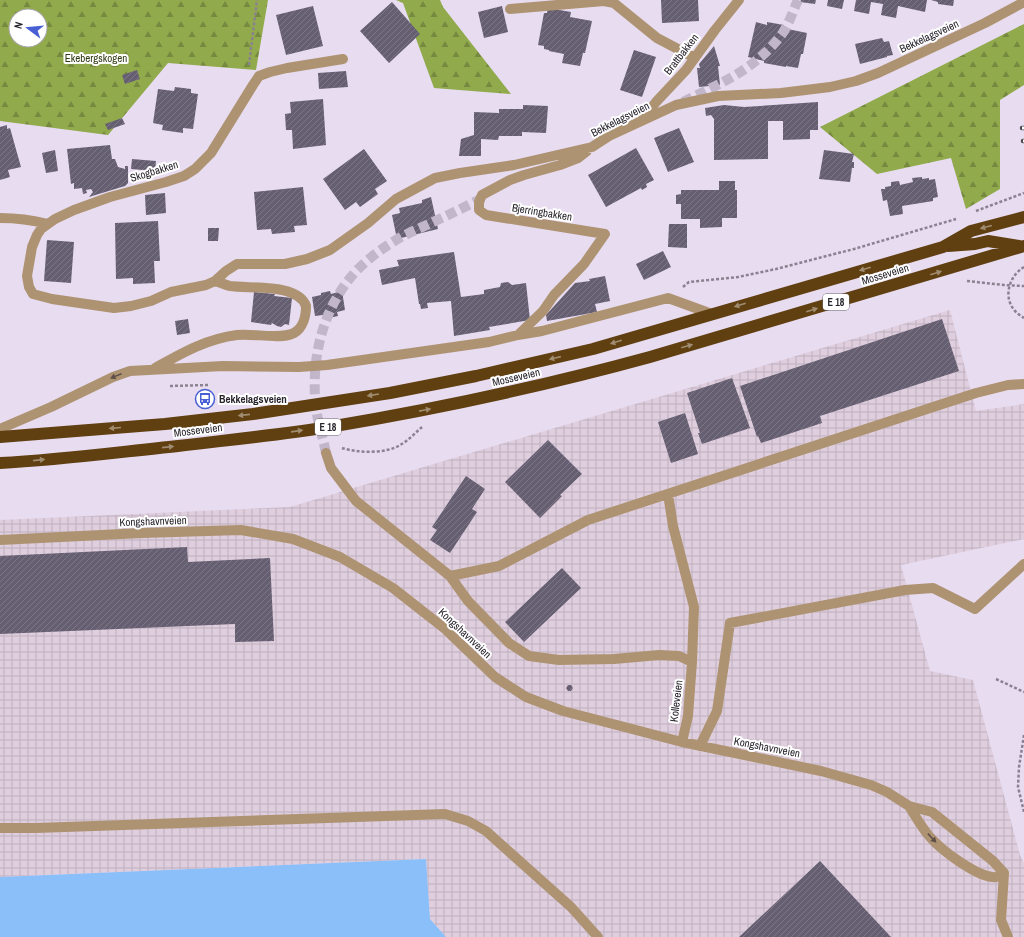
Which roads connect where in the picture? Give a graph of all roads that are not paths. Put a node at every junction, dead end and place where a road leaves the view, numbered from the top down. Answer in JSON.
{"nodes":[{"id":1,"x":739,"y":0,"type":"edge"},
{"id":2,"x":1024,"y":2,"type":"edge"},
{"id":3,"x":510,"y":9,"type":"dead end"},
{"id":4,"x":694,"y":58,"type":"junction"},
{"id":5,"x":343,"y":60,"type":"dead end"},
{"id":6,"x":640,"y":121,"type":"junction"},
{"id":7,"x":592,"y":147,"type":"junction"},
{"id":8,"x":1024,"y":217,"type":"edge"},
{"id":9,"x":0,"y":218,"type":"edge"},
{"id":10,"x":48,"y":224,"type":"junction"},
{"id":11,"x":943,"y":247,"type":"junction"},
{"id":12,"x":1023,"y":247,"type":"edge"},
{"id":13,"x":216,"y":281,"type":"junction"},
{"id":14,"x":712,"y":314,"type":"junction"},
{"id":15,"x":518,"y":335,"type":"junction"},
{"id":16,"x":154,"y":369,"type":"junction"},
{"id":17,"x":1024,"y":384,"type":"edge"},
{"id":18,"x":0,"y":429,"type":"edge"},
{"id":19,"x":0,"y":437,"type":"edge"},
{"id":20,"x":326,"y":452,"type":"tunnel mouth"},
{"id":21,"x":0,"y":463,"type":"edge"},
{"id":22,"x":668,"y":494,"type":"junction"},
{"id":23,"x":0,"y":540,"type":"edge"},
{"id":24,"x":1024,"y":564,"type":"edge"},
{"id":25,"x":450,"y":576,"type":"junction"},
{"id":26,"x":692,"y":662,"type":"junction"},
{"id":27,"x":682,"y":742,"type":"junction"},
{"id":28,"x":700,"y":746,"type":"junction"},
{"id":29,"x":909,"y":806,"type":"junction"},
{"id":30,"x":0,"y":828,"type":"edge"},
{"id":31,"x":1004,"y":873,"type":"junction"},
{"id":32,"x":598,"y":937,"type":"edge"},
{"id":33,"x":1008,"y":937,"type":"edge"}],
"edges":[{"from":1,"to":4,"type":"street","name":"Brattbakken"},
{"from":2,"to":6,"type":"street","name":"Bekkelagsveien"},
{"from":3,"to":4,"type":"street"},
{"from":4,"to":6,"type":"street","name":"Brattbakken"},
{"from":5,"to":10,"type":"street","name":"Skogbakken"},
{"from":6,"to":7,"type":"street","name":"Bekkelagsveien"},
{"from":7,"to":13,"type":"street","name":"Bekkelagsveien"},
{"from":7,"to":15,"type":"street","name":"Bjerringbakken"},
{"from":8,"to":11,"type":"highway","name":"Mosseveien","number":"E 18","one_way":true},
{"from":9,"to":10,"type":"street"},
{"from":10,"to":13,"type":"street","name":"Bekkelagsveien"},
{"from":11,"to":12,"type":"highway","number":"E 18"},
{"from":11,"to":14,"type":"highway","name":"Mosseveien","number":"E 18","one_way":true},
{"from":21,"to":12,"type":"highway","name":"Mosseveien","number":"E 18","one_way":true},
{"from":13,"to":16,"type":"street"},
{"from":14,"to":15,"type":"street"},
{"from":14,"to":19,"type":"highway","name":"Mosseveien","number":"E 18","one_way":true},
{"from":15,"to":16,"type":"street"},
{"from":16,"to":18,"type":"street","one_way":true},
{"from":17,"to":22,"type":"street"},
{"from":20,"to":25,"type":"street"},
{"from":22,"to":25,"type":"street"},
{"from":22,"to":26,"type":"street","name":"Kolleveien"},
{"from":23,"to":27,"type":"street","name":"Kongshavnveien"},
{"from":24,"to":28,"type":"street"},
{"from":25,"to":26,"type":"street"},
{"from":26,"to":27,"type":"street","name":"Kolleveien"},
{"from":27,"to":28,"type":"street","name":"Kongshavnveien"},
{"from":28,"to":29,"type":"street","name":"Kongshavnveien"},
{"from":29,"to":31,"type":"street","name":"Kongshavnveien"},
{"from":29,"to":31,"type":"street","name":"Kongshavnveien","one_way":true},
{"from":30,"to":32,"type":"street"},
{"from":31,"to":33,"type":"street"}]}
